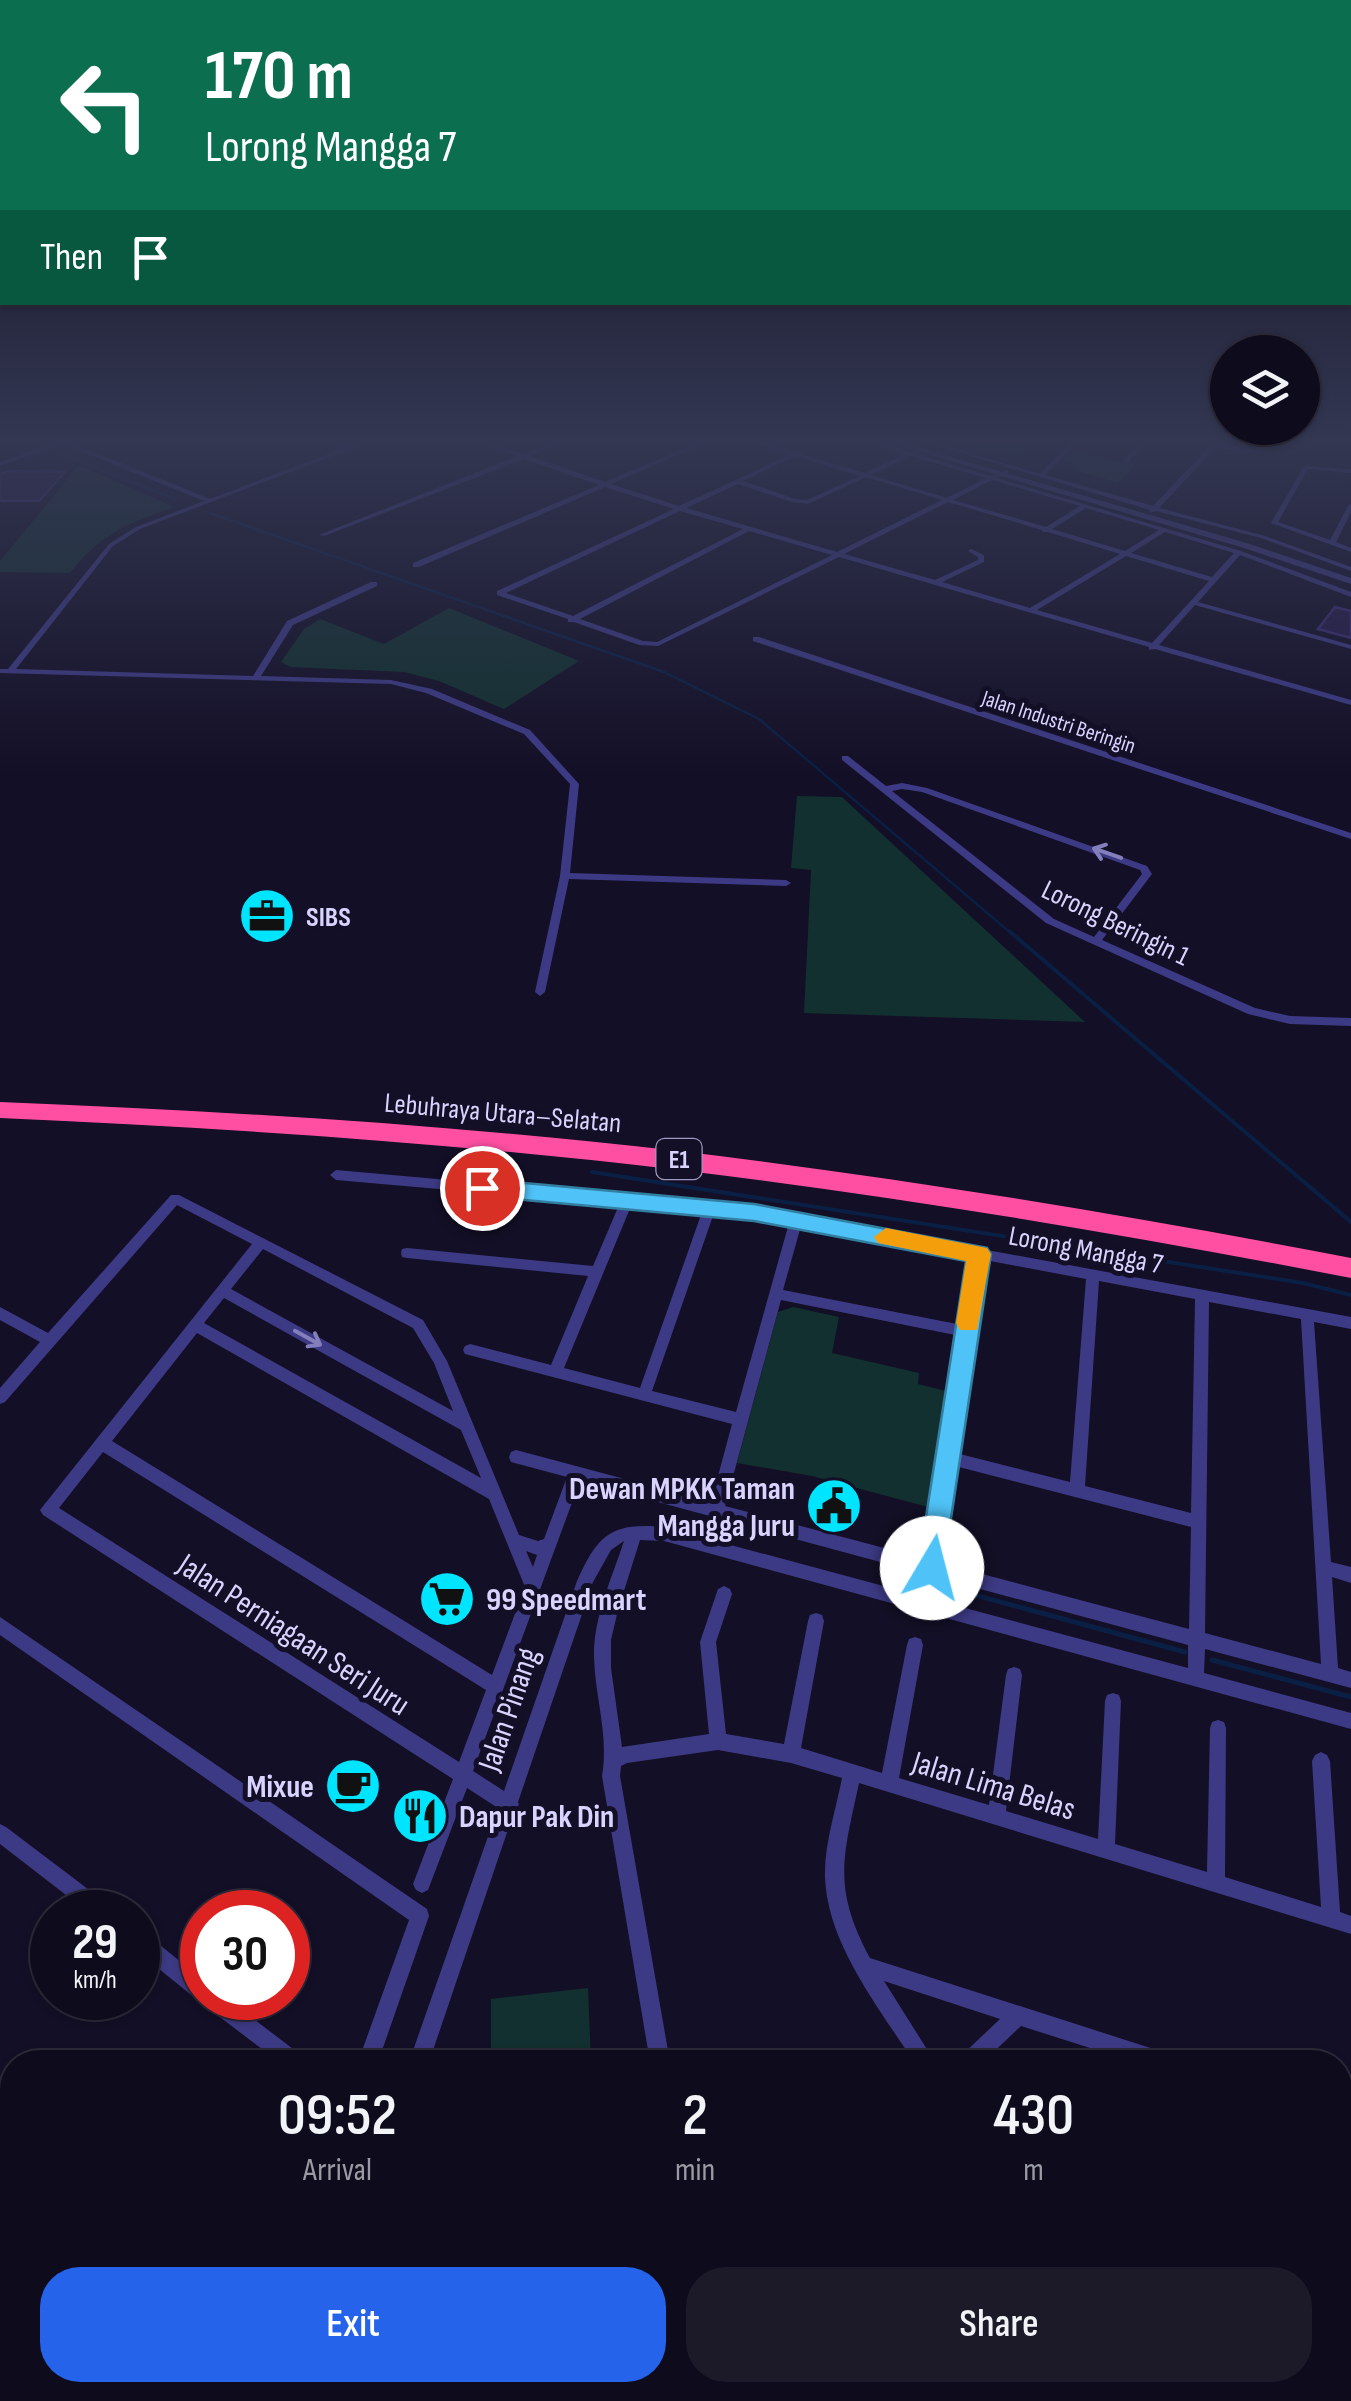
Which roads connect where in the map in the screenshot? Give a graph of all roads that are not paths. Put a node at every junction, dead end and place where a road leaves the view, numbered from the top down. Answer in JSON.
{"nodes":[{"id":1,"x":108,"y":549,"type":"edge"},
{"id":2,"x":454,"y":549,"type":"edge"},
{"id":3,"x":590,"y":549,"type":"edge"},
{"id":4,"x":709,"y":549,"type":"edge"},
{"id":5,"x":818,"y":549,"type":"edge"},
{"id":6,"x":854,"y":549,"type":"edge"},
{"id":7,"x":1103,"y":549,"type":"edge"},
{"id":8,"x":1135,"y":549,"type":"edge"},
{"id":9,"x":1229,"y":549,"type":"edge"},
{"id":10,"x":1255,"y":549,"type":"edge"},
{"id":11,"x":1279,"y":549,"type":"edge"},
{"id":12,"x":1287,"y":549,"type":"edge"},
{"id":13,"x":971,"y":551,"type":"dead end"},
{"id":14,"x":1239,"y":552,"type":"junction"},
{"id":15,"x":840,"y":556,"type":"junction"},
{"id":16,"x":1125,"y":556,"type":"junction"},
{"id":17,"x":416,"y":565,"type":"dead end"},
{"id":18,"x":1351,"y":569,"type":"edge"},
{"id":19,"x":1214,"y":580,"type":"junction"},
{"id":20,"x":1351,"y":581,"type":"edge"},
{"id":21,"x":935,"y":583,"type":"junction"},
{"id":22,"x":374,"y":584,"type":"dead end"},
{"id":23,"x":1351,"y":595,"type":"edge"},
{"id":24,"x":1194,"y":602,"type":"junction"},
{"id":25,"x":1030,"y":611,"type":"junction"},
{"id":26,"x":571,"y":620,"type":"junction"},
{"id":27,"x":756,"y":639,"type":"dead end"},
{"id":28,"x":1351,"y":647,"type":"edge"},
{"id":29,"x":1152,"y":648,"type":"junction"},
{"id":30,"x":5,"y":671,"type":"edge"},
{"id":31,"x":256,"y":677,"type":"junction"},
{"id":32,"x":1351,"y":703,"type":"edge"},
{"id":33,"x":845,"y":758,"type":"dead end"},
{"id":34,"x":886,"y":789,"type":"junction"},
{"id":35,"x":1351,"y":836,"type":"edge"},
{"id":36,"x":566,"y":876,"type":"junction"},
{"id":37,"x":786,"y":883,"type":"dead end"},
{"id":38,"x":1095,"y":942,"type":"junction"},
{"id":39,"x":540,"y":992,"type":"dead end"},
{"id":40,"x":1351,"y":1022,"type":"edge"},
{"id":41,"x":0,"y":1096,"type":"edge"},
{"id":42,"x":0,"y":1110,"type":"edge"},
{"id":43,"x":336,"y":1175,"type":"dead end"},
{"id":44,"x":627,"y":1200,"type":"junction"},
{"id":45,"x":710,"y":1207,"type":"junction"},
{"id":46,"x":796,"y":1220,"type":"junction"},
{"id":47,"x":261,"y":1242,"type":"junction"},
{"id":48,"x":407,"y":1253,"type":"dead end"},
{"id":49,"x":1351,"y":1253,"type":"edge"},
{"id":50,"x":979,"y":1254,"type":"junction"},
{"id":51,"x":1351,"y":1268,"type":"edge"},
{"id":52,"x":597,"y":1272,"type":"junction"},
{"id":53,"x":1094,"y":1276,"type":"junction"},
{"id":54,"x":222,"y":1291,"type":"junction"},
{"id":55,"x":776,"y":1294,"type":"junction"},
{"id":56,"x":1202,"y":1296,"type":"junction"},
{"id":57,"x":0,"y":1313,"type":"edge"},
{"id":58,"x":1307,"y":1315,"type":"junction"},
{"id":59,"x":1351,"y":1323,"type":"edge"},
{"id":60,"x":195,"y":1325,"type":"junction"},
{"id":61,"x":967,"y":1332,"type":"junction"},
{"id":62,"x":50,"y":1341,"type":"junction"},
{"id":63,"x":470,"y":1350,"type":"dead end"},
{"id":64,"x":555,"y":1372,"type":"junction"},
{"id":65,"x":644,"y":1395,"type":"junction"},
{"id":66,"x":0,"y":1398,"type":"edge"},
{"id":67,"x":741,"y":1420,"type":"junction"},
{"id":68,"x":467,"y":1425,"type":"junction"},
{"id":69,"x":102,"y":1443,"type":"junction"},
{"id":70,"x":516,"y":1457,"type":"dead end"},
{"id":71,"x":948,"y":1458,"type":"junction"},
{"id":72,"x":576,"y":1473,"type":"junction"},
{"id":73,"x":1077,"y":1491,"type":"junction"},
{"id":74,"x":495,"y":1494,"type":"junction"},
{"id":75,"x":716,"y":1510,"type":"junction"},
{"id":76,"x":1199,"y":1522,"type":"junction"},
{"id":77,"x":634,"y":1532,"type":"junction"},
{"id":78,"x":514,"y":1540,"type":"junction"},
{"id":79,"x":549,"y":1545,"type":"junction"},
{"id":80,"x":932,"y":1568,"type":"junction"},
{"id":81,"x":1323,"y":1568,"type":"junction"},
{"id":82,"x":1351,"y":1574,"type":"edge"},
{"id":83,"x":534,"y":1587,"type":"junction"},
{"id":84,"x":724,"y":1594,"type":"dead end"},
{"id":85,"x":816,"y":1621,"type":"dead end"},
{"id":86,"x":0,"y":1624,"type":"edge"},
{"id":87,"x":1197,"y":1638,"type":"junction"},
{"id":88,"x":915,"y":1645,"type":"dead end"},
{"id":89,"x":1330,"y":1674,"type":"junction"},
{"id":90,"x":1014,"y":1676,"type":"dead end"},
{"id":91,"x":1196,"y":1678,"type":"junction"},
{"id":92,"x":1351,"y":1680,"type":"edge"},
{"id":93,"x":496,"y":1687,"type":"junction"},
{"id":94,"x":1113,"y":1700,"type":"dead end"},
{"id":95,"x":1351,"y":1721,"type":"edge"},
{"id":96,"x":1218,"y":1728,"type":"dead end"},
{"id":97,"x":718,"y":1742,"type":"junction"},
{"id":98,"x":791,"y":1754,"type":"junction"},
{"id":99,"x":615,"y":1760,"type":"junction"},
{"id":100,"x":1322,"y":1761,"type":"dead end"},
{"id":101,"x":852,"y":1773,"type":"junction"},
{"id":102,"x":462,"y":1777,"type":"junction"},
{"id":103,"x":889,"y":1784,"type":"junction"},
{"id":104,"x":510,"y":1804,"type":"junction"},
{"id":105,"x":996,"y":1816,"type":"junction"},
{"id":106,"x":0,"y":1833,"type":"edge"},
{"id":107,"x":1106,"y":1850,"type":"junction"},
{"id":108,"x":422,"y":1884,"type":"dead end"},
{"id":109,"x":1216,"y":1884,"type":"junction"},
{"id":110,"x":74,"y":1890,"type":"edge"},
{"id":111,"x":1331,"y":1918,"type":"junction"},
{"id":112,"x":1351,"y":1924,"type":"edge"},
{"id":113,"x":160,"y":1958,"type":"edge"},
{"id":114,"x":866,"y":1966,"type":"junction"},
{"id":115,"x":180,"y":1973,"type":"edge"},
{"id":116,"x":1018,"y":2016,"type":"junction"},
{"id":117,"x":239,"y":2020,"type":"edge"},
{"id":118,"x":278,"y":2050,"type":"edge"},
{"id":119,"x":372,"y":2050,"type":"edge"},
{"id":120,"x":423,"y":2050,"type":"edge"},
{"id":121,"x":658,"y":2050,"type":"edge"},
{"id":122,"x":917,"y":2050,"type":"edge"},
{"id":123,"x":982,"y":2050,"type":"edge"},
{"id":124,"x":1126,"y":2050,"type":"edge"}],
"edges":[{"from":1,"to":30,"type":"street"},
{"from":2,"to":17,"type":"street"},
{"from":3,"to":26,"type":"street"},
{"from":4,"to":26,"type":"street"},
{"from":5,"to":15,"type":"street"},
{"from":6,"to":15,"type":"street"},
{"from":7,"to":16,"type":"street"},
{"from":8,"to":16,"type":"street"},
{"from":9,"to":14,"type":"street"},
{"from":10,"to":20,"type":"street"},
{"from":11,"to":20,"type":"street"},
{"from":12,"to":18,"type":"street"},
{"from":13,"to":21,"type":"street"},
{"from":14,"to":19,"type":"street"},
{"from":14,"to":23,"type":"street"},
{"from":15,"to":21,"type":"street"},
{"from":15,"to":26,"type":"street"},
{"from":16,"to":19,"type":"street"},
{"from":16,"to":25,"type":"street"},
{"from":19,"to":24,"type":"street"},
{"from":21,"to":25,"type":"street"},
{"from":22,"to":31,"type":"street"},
{"from":24,"to":28,"type":"street"},
{"from":24,"to":29,"type":"street"},
{"from":25,"to":29,"type":"street"},
{"from":27,"to":35,"type":"street","name":"Jalan Industri Beringin"},
{"from":29,"to":32,"type":"street"},
{"from":30,"to":31,"type":"street"},
{"from":31,"to":36,"type":"street"},
{"from":33,"to":34,"type":"street","name":"Lorong Beringin 1"},
{"from":34,"to":38,"type":"street","name":"Lorong Beringin 1"},
{"from":38,"to":34,"type":"street","one_way":true},
{"from":36,"to":37,"type":"street"},
{"from":36,"to":39,"type":"street"},
{"from":38,"to":40,"type":"street","name":"Lorong Beringin 1"},
{"from":41,"to":49,"type":"highway","name":"Lebuhraya Utara–Selatan","number":"E1"},
{"from":42,"to":51,"type":"highway","name":"Lebuhraya Utara–Selatan","number":"E1"},
{"from":43,"to":44,"type":"street","name":"Lorong Mangga 7"},
{"from":44,"to":45,"type":"street","name":"Lorong Mangga 7"},
{"from":44,"to":52,"type":"street"},
{"from":45,"to":46,"type":"street","name":"Lorong Mangga 7"},
{"from":45,"to":65,"type":"street"},
{"from":46,"to":50,"type":"street","name":"Lorong Mangga 7"},
{"from":46,"to":55,"type":"street"},
{"from":47,"to":54,"type":"street"},
{"from":47,"to":62,"type":"street"},
{"from":47,"to":68,"type":"street"},
{"from":48,"to":52,"type":"street"},
{"from":50,"to":53,"type":"street","name":"Lorong Mangga 7"},
{"from":50,"to":61,"type":"street"},
{"from":52,"to":64,"type":"street"},
{"from":53,"to":56,"type":"street","name":"Lorong Mangga 7"},
{"from":53,"to":73,"type":"street"},
{"from":54,"to":60,"type":"street"},
{"from":54,"to":68,"type":"street","one_way":true},
{"from":55,"to":61,"type":"street"},
{"from":55,"to":67,"type":"street"},
{"from":56,"to":58,"type":"street","name":"Lorong Mangga 7"},
{"from":56,"to":76,"type":"street"},
{"from":57,"to":62,"type":"street"},
{"from":58,"to":59,"type":"street","name":"Lorong Mangga 7"},
{"from":58,"to":81,"type":"street"},
{"from":60,"to":69,"type":"street"},
{"from":60,"to":74,"type":"street"},
{"from":61,"to":71,"type":"street"},
{"from":62,"to":66,"type":"street"},
{"from":63,"to":64,"type":"street"},
{"from":64,"to":65,"type":"street"},
{"from":65,"to":67,"type":"street"},
{"from":67,"to":75,"type":"street"},
{"from":68,"to":74,"type":"street"},
{"from":69,"to":93,"type":"street"},
{"from":69,"to":102,"type":"street","name":"Jalan Perniagaan Seri Juru"},
{"from":70,"to":72,"type":"street"},
{"from":71,"to":73,"type":"street"},
{"from":71,"to":80,"type":"street"},
{"from":72,"to":75,"type":"street"},
{"from":72,"to":79,"type":"street"},
{"from":73,"to":76,"type":"street"},
{"from":74,"to":78,"type":"street"},
{"from":75,"to":80,"type":"street"},
{"from":76,"to":87,"type":"street"},
{"from":77,"to":91,"type":"street"},
{"from":77,"to":99,"type":"street"},
{"from":77,"to":104,"type":"street","name":"Jalan Pinang"},
{"from":78,"to":79,"type":"street"},
{"from":78,"to":83,"type":"street"},
{"from":79,"to":83,"type":"street"},
{"from":80,"to":87,"type":"street"},
{"from":81,"to":82,"type":"street"},
{"from":81,"to":89,"type":"street"},
{"from":83,"to":93,"type":"street"},
{"from":84,"to":97,"type":"street"},
{"from":85,"to":98,"type":"street"},
{"from":86,"to":119,"type":"street"},
{"from":87,"to":89,"type":"street"},
{"from":87,"to":91,"type":"street"},
{"from":88,"to":103,"type":"street"},
{"from":89,"to":92,"type":"street"},
{"from":90,"to":105,"type":"street"},
{"from":91,"to":95,"type":"street"},
{"from":93,"to":102,"type":"street"},
{"from":94,"to":107,"type":"street"},
{"from":96,"to":109,"type":"street"},
{"from":97,"to":98,"type":"street","name":"Jalan Lima Belas"},
{"from":97,"to":99,"type":"street","name":"Jalan Lima Belas"},
{"from":98,"to":101,"type":"street","name":"Jalan Lima Belas"},
{"from":99,"to":121,"type":"street"},
{"from":100,"to":111,"type":"street"},
{"from":101,"to":103,"type":"street","name":"Jalan Lima Belas"},
{"from":101,"to":114,"type":"street"},
{"from":102,"to":104,"type":"street","name":"Jalan Perniagaan Seri Juru"},
{"from":102,"to":108,"type":"street"},
{"from":103,"to":105,"type":"street","name":"Jalan Lima Belas"},
{"from":104,"to":120,"type":"street","name":"Jalan Pinang"},
{"from":105,"to":107,"type":"street","name":"Jalan Lima Belas"},
{"from":106,"to":110,"type":"street"},
{"from":107,"to":109,"type":"street","name":"Jalan Lima Belas"},
{"from":109,"to":111,"type":"street","name":"Jalan Lima Belas"},
{"from":111,"to":112,"type":"street","name":"Jalan Lima Belas"},
{"from":113,"to":115,"type":"street"},
{"from":114,"to":116,"type":"street"},
{"from":114,"to":122,"type":"street"},
{"from":116,"to":123,"type":"street"},
{"from":116,"to":124,"type":"street"},
{"from":117,"to":118,"type":"street"}]}
